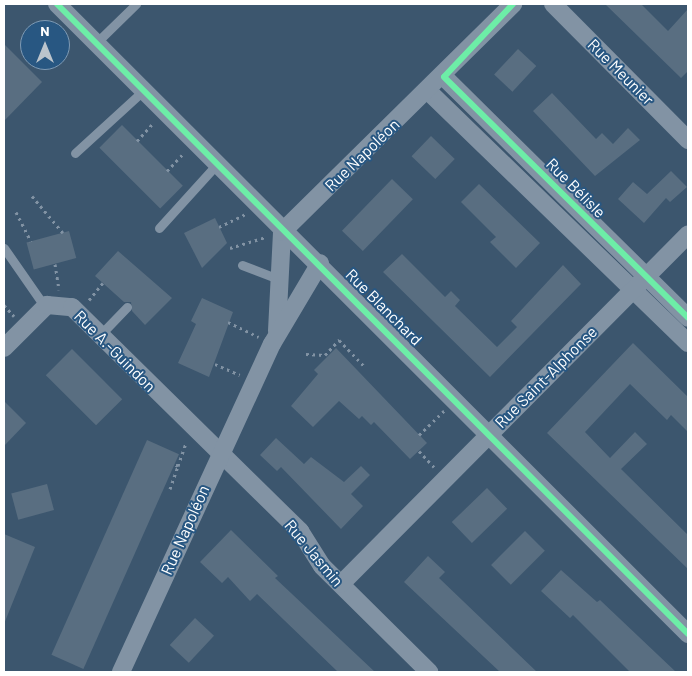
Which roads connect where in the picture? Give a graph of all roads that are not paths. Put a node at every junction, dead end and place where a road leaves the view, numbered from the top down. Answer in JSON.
{"nodes":[{"id":1,"x":57,"y":4,"type":"edge"},
{"id":2,"x":136,"y":4,"type":"edge"},
{"id":3,"x":513,"y":4,"type":"edge"},
{"id":4,"x":553,"y":4,"type":"edge"},
{"id":5,"x":96,"y":43,"type":"junction"},
{"id":6,"x":444,"y":77,"type":"junction"},
{"id":7,"x":144,"y":90,"type":"junction"},
{"id":8,"x":428,"y":91,"type":"junction"},
{"id":9,"x":688,"y":140,"type":"edge"},
{"id":10,"x":75,"y":152,"type":"dead end"},
{"id":11,"x":218,"y":162,"type":"junction"},
{"id":12,"x":159,"y":228,"type":"dead end"},
{"id":13,"x":282,"y":232,"type":"junction"},
{"id":14,"x":686,"y":241,"type":"edge"},
{"id":15,"x":4,"y":248,"type":"edge"},
{"id":16,"x":320,"y":263,"type":"junction"},
{"id":17,"x":242,"y":265,"type":"dead end"},
{"id":18,"x":279,"y":279,"type":"junction"},
{"id":19,"x":641,"y":284,"type":"junction"},
{"id":20,"x":53,"y":305,"type":"junction"},
{"id":21,"x":127,"y":307,"type":"dead end"},
{"id":22,"x":688,"y":318,"type":"edge"},
{"id":23,"x":100,"y":335,"type":"junction"},
{"id":24,"x":275,"y":339,"type":"junction"},
{"id":25,"x":688,"y":343,"type":"edge"},
{"id":26,"x":4,"y":348,"type":"edge"},
{"id":27,"x":488,"y":436,"type":"junction"},
{"id":28,"x":219,"y":456,"type":"junction"},
{"id":29,"x":341,"y":584,"type":"junction"},
{"id":30,"x":688,"y":634,"type":"edge"},
{"id":31,"x":127,"y":669,"type":"edge"},
{"id":32,"x":429,"y":672,"type":"edge"}],
"edges":[{"from":1,"to":5,"type":"street","name":"Rue Blanchard"},
{"from":2,"to":5,"type":"lane"},
{"from":3,"to":6,"type":"street","name":"Rue Napoléon"},
{"from":4,"to":9,"type":"street","name":"Rue Meunier"},
{"from":5,"to":7,"type":"street","name":"Rue Blanchard"},
{"from":6,"to":8,"type":"street","name":"Rue Napoléon"},
{"from":6,"to":19,"type":"street","name":"Rue Bélisle"},
{"from":7,"to":10,"type":"lane"},
{"from":7,"to":11,"type":"street","name":"Rue Blanchard"},
{"from":8,"to":13,"type":"street","name":"Rue Napoléon"},
{"from":8,"to":19,"type":"street","name":"Rue Bélisle"},
{"from":11,"to":12,"type":"lane"},
{"from":11,"to":13,"type":"street","name":"Rue Blanchard"},
{"from":13,"to":16,"type":"street","name":"Rue Blanchard"},
{"from":13,"to":18,"type":"street","name":"Rue Napoléon"},
{"from":14,"to":19,"type":"street","name":"Rue Saint-Alphonse"},
{"from":15,"to":20,"type":"lane"},
{"from":16,"to":24,"type":"street","name":"Rue Napoléon"},
{"from":16,"to":27,"type":"street","name":"Rue Blanchard"},
{"from":17,"to":18,"type":"lane"},
{"from":18,"to":24,"type":"street","name":"Rue Napoléon"},
{"from":19,"to":22,"type":"street","name":"Rue Bélisle"},
{"from":19,"to":25,"type":"street","name":"Rue Bélisle"},
{"from":19,"to":27,"type":"street","name":"Rue Saint-Alphonse"},
{"from":20,"to":23,"type":"street","name":"Rue A.-Guindon"},
{"from":20,"to":26,"type":"street"},
{"from":21,"to":23,"type":"lane"},
{"from":23,"to":28,"type":"street","name":"Rue A.-Guindon"},
{"from":24,"to":28,"type":"street","name":"Rue Napoléon"},
{"from":27,"to":29,"type":"street","name":"Rue Saint-Alphonse"},
{"from":27,"to":30,"type":"street","name":"Rue Blanchard"},
{"from":28,"to":29,"type":"street","name":"Rue Jasmin"},
{"from":28,"to":31,"type":"street","name":"Rue Napoléon"},
{"from":29,"to":32,"type":"street","name":"Rue Jasmin"}]}
